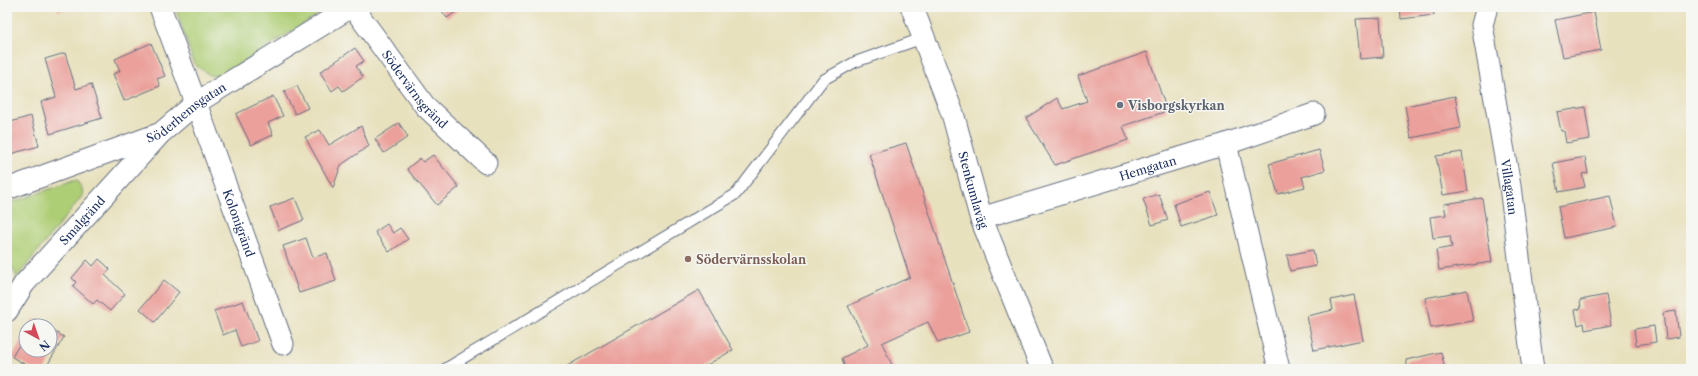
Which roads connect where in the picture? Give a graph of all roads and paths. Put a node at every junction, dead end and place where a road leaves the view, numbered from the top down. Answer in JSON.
{"nodes":[{"id":1,"x":160,"y":7,"type":"edge"},
{"id":2,"x":352,"y":7,"type":"edge"},
{"id":3,"x":912,"y":7,"type":"edge"},
{"id":4,"x":1487,"y":7,"type":"edge"},
{"id":5,"x":923,"y":38,"type":"junction"},
{"id":6,"x":196,"y":103,"type":"junction"},
{"id":7,"x":1314,"y":114,"type":"dead end"},
{"id":8,"x":161,"y":133,"type":"junction"},
{"id":9,"x":1226,"y":144,"type":"junction"},
{"id":10,"x":486,"y":163,"type":"dead end"},
{"id":11,"x":7,"y":189,"type":"edge"},
{"id":12,"x":981,"y":218,"type":"junction"},
{"id":13,"x":7,"y":311,"type":"edge"},
{"id":14,"x":283,"y":344,"type":"dead end"},
{"id":15,"x":445,"y":369,"type":"edge"},
{"id":16,"x":1042,"y":369,"type":"edge"},
{"id":17,"x":1279,"y":369,"type":"edge"},
{"id":18,"x":1534,"y":369,"type":"edge"}],
"edges":[{"from":1,"to":6,"type":"street","name":"Kolonigränd"},
{"from":2,"to":6,"type":"street","name":"Söderhemsgatan"},
{"from":2,"to":10,"type":"street","name":"Södervärnsgränd"},
{"from":3,"to":5,"type":"street","name":"Stenkumlaväg"},
{"from":4,"to":18,"type":"street","name":"Villagatan"},
{"from":5,"to":12,"type":"street","name":"Stenkumlaväg"},
{"from":5,"to":15,"type":"lane"},
{"from":6,"to":8,"type":"street","name":"Söderhemsgatan"},
{"from":6,"to":14,"type":"street","name":"Kolonigränd"},
{"from":7,"to":9,"type":"street","name":"Hemgatan"},
{"from":8,"to":11,"type":"street","name":"Söderhemsgatan"},
{"from":8,"to":13,"type":"street","name":"Smalgränd"},
{"from":9,"to":12,"type":"street","name":"Hemgatan"},
{"from":9,"to":17,"type":"street"},
{"from":12,"to":16,"type":"street","name":"Stenkumlaväg"}]}
